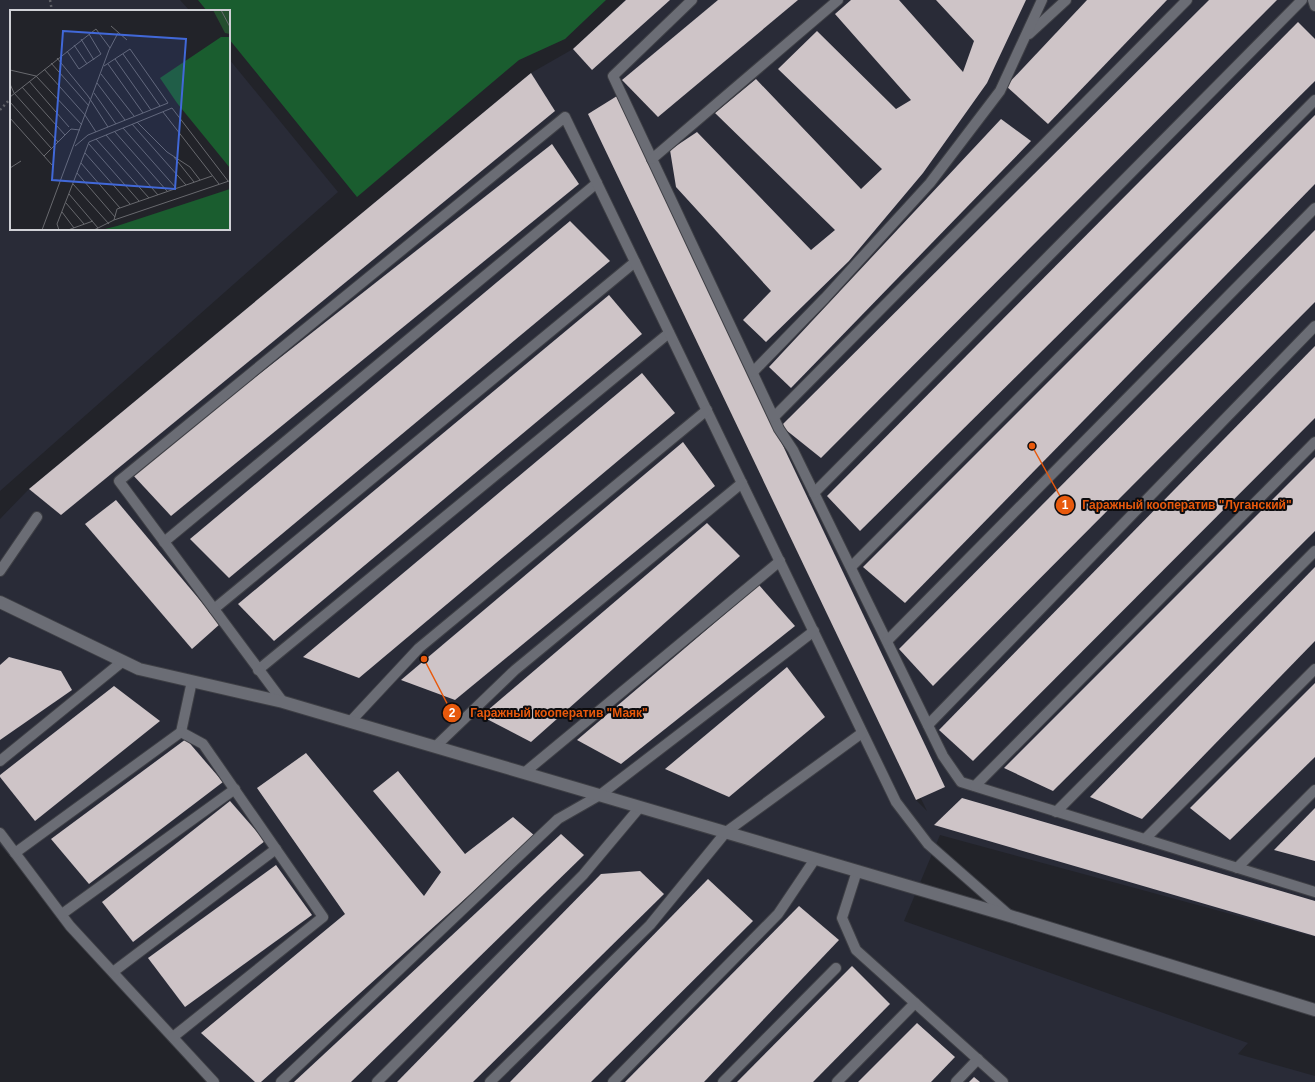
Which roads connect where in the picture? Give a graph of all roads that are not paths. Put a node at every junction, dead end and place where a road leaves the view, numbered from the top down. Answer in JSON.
{"nodes":[{"id":1,"x":692,"y":0,"type":"edge"},
{"id":2,"x":838,"y":0,"type":"edge"},
{"id":3,"x":1042,"y":0,"type":"edge"},
{"id":4,"x":1066,"y":0,"type":"edge"},
{"id":5,"x":1187,"y":0,"type":"edge"},
{"id":6,"x":1302,"y":0,"type":"edge"},
{"id":7,"x":1313,"y":0,"type":"edge"},
{"id":8,"x":1315,"y":6,"type":"edge"},
{"id":9,"x":1024,"y":38,"type":"junction"},
{"id":10,"x":1315,"y":100,"type":"edge"},
{"id":11,"x":652,"y":159,"type":"junction"},
{"id":12,"x":597,"y":183,"type":"junction"},
{"id":13,"x":1315,"y":208,"type":"edge"},
{"id":14,"x":635,"y":262,"type":"junction"},
{"id":15,"x":1315,"y":326,"type":"edge"},
{"id":16,"x":669,"y":333,"type":"junction"},
{"id":17,"x":753,"y":372,"type":"junction"},
{"id":18,"x":707,"y":410,"type":"junction"},
{"id":19,"x":774,"y":417,"type":"junction"},
{"id":20,"x":1315,"y":442,"type":"edge"},
{"id":21,"x":742,"y":483,"type":"junction"},
{"id":22,"x":814,"y":493,"type":"junction"},
{"id":23,"x":38,"y":517,"type":"dead end"},
{"id":24,"x":164,"y":542,"type":"junction"},
{"id":25,"x":1315,"y":551,"type":"edge"},
{"id":26,"x":780,"y":561,"type":"junction"},
{"id":27,"x":851,"y":567,"type":"junction"},
{"id":28,"x":0,"y":571,"type":"edge"},
{"id":29,"x":0,"y":602,"type":"edge"},
{"id":30,"x":214,"y":609,"type":"junction"},
{"id":31,"x":814,"y":631,"type":"junction"},
{"id":32,"x":887,"y":641,"type":"junction"},
{"id":33,"x":123,"y":661,"type":"junction"},
{"id":34,"x":1315,"y":669,"type":"edge"},
{"id":35,"x":258,"y":670,"type":"junction"},
{"id":36,"x":192,"y":681,"type":"junction"},
{"id":37,"x":283,"y":702,"type":"junction"},
{"id":38,"x":350,"y":722,"type":"junction"},
{"id":39,"x":928,"y":725,"type":"junction"},
{"id":40,"x":181,"y":732,"type":"junction"},
{"id":41,"x":862,"y":733,"type":"junction"},
{"id":42,"x":435,"y":746,"type":"junction"},
{"id":43,"x":0,"y":761,"type":"edge"},
{"id":44,"x":524,"y":773,"type":"junction"},
{"id":45,"x":975,"y":786,"type":"junction"},
{"id":46,"x":234,"y":789,"type":"junction"},
{"id":47,"x":1315,"y":790,"type":"edge"},
{"id":48,"x":600,"y":795,"type":"junction"},
{"id":49,"x":640,"y":807,"type":"junction"},
{"id":50,"x":1056,"y":812,"type":"junction"},
{"id":51,"x":726,"y":832,"type":"junction"},
{"id":52,"x":0,"y":833,"type":"edge"},
{"id":53,"x":1145,"y":839,"type":"junction"},
{"id":54,"x":276,"y":849,"type":"junction"},
{"id":55,"x":15,"y":852,"type":"junction"},
{"id":56,"x":815,"y":859,"type":"junction"},
{"id":57,"x":1237,"y":868,"type":"junction"},
{"id":58,"x":858,"y":871,"type":"junction"},
{"id":59,"x":1315,"y":892,"type":"edge"},
{"id":60,"x":62,"y":914,"type":"junction"},
{"id":61,"x":1010,"y":916,"type":"junction"},
{"id":62,"x":836,"y":968,"type":"dead end"},
{"id":63,"x":113,"y":972,"type":"junction"},
{"id":64,"x":916,"y":1004,"type":"junction"},
{"id":65,"x":1315,"y":1010,"type":"edge"},
{"id":66,"x":172,"y":1037,"type":"junction"},
{"id":67,"x":978,"y":1059,"type":"junction"},
{"id":68,"x":214,"y":1082,"type":"edge"},
{"id":69,"x":281,"y":1082,"type":"edge"},
{"id":70,"x":377,"y":1082,"type":"edge"},
{"id":71,"x":490,"y":1082,"type":"edge"},
{"id":72,"x":613,"y":1082,"type":"edge"},
{"id":73,"x":723,"y":1082,"type":"edge"},
{"id":74,"x":837,"y":1082,"type":"edge"},
{"id":75,"x":956,"y":1082,"type":"edge"},
{"id":76,"x":1003,"y":1082,"type":"edge"}],
"edges":[{"from":1,"to":11,"type":"lane"},
{"from":2,"to":11,"type":"lane"},
{"from":3,"to":9,"type":"lane"},
{"from":4,"to":9,"type":"lane"},
{"from":5,"to":19,"type":"lane"},
{"from":6,"to":22,"type":"lane"},
{"from":7,"to":8,"type":"lane"},
{"from":9,"to":17,"type":"lane"},
{"from":10,"to":27,"type":"lane"},
{"from":11,"to":17,"type":"lane"},
{"from":12,"to":14,"type":"lane"},
{"from":12,"to":24,"type":"lane"},
{"from":12,"to":24,"type":"lane"},
{"from":13,"to":32,"type":"lane"},
{"from":14,"to":16,"type":"lane"},
{"from":14,"to":30,"type":"lane"},
{"from":15,"to":39,"type":"lane"},
{"from":16,"to":18,"type":"lane"},
{"from":16,"to":35,"type":"lane"},
{"from":17,"to":19,"type":"lane"},
{"from":18,"to":21,"type":"lane"},
{"from":18,"to":38,"type":"lane"},
{"from":19,"to":22,"type":"lane"},
{"from":20,"to":45,"type":"lane"},
{"from":21,"to":26,"type":"lane"},
{"from":21,"to":42,"type":"lane"},
{"from":22,"to":27,"type":"lane"},
{"from":23,"to":28,"type":"lane"},
{"from":24,"to":30,"type":"lane"},
{"from":25,"to":50,"type":"lane"},
{"from":26,"to":31,"type":"lane"},
{"from":26,"to":44,"type":"lane"},
{"from":27,"to":32,"type":"lane"},
{"from":29,"to":33,"type":"street"},
{"from":30,"to":35,"type":"lane"},
{"from":31,"to":41,"type":"lane"},
{"from":31,"to":48,"type":"lane"},
{"from":32,"to":39,"type":"lane"},
{"from":33,"to":36,"type":"street"},
{"from":33,"to":43,"type":"lane"},
{"from":34,"to":53,"type":"lane"},
{"from":35,"to":37,"type":"lane"},
{"from":36,"to":37,"type":"street"},
{"from":36,"to":40,"type":"lane"},
{"from":37,"to":38,"type":"street"},
{"from":38,"to":42,"type":"street"},
{"from":39,"to":45,"type":"lane"},
{"from":40,"to":46,"type":"lane"},
{"from":40,"to":55,"type":"lane"},
{"from":41,"to":51,"type":"lane"},
{"from":41,"to":61,"type":"lane"},
{"from":42,"to":44,"type":"street"},
{"from":44,"to":48,"type":"street"},
{"from":45,"to":50,"type":"lane"},
{"from":46,"to":54,"type":"lane"},
{"from":46,"to":60,"type":"lane"},
{"from":47,"to":57,"type":"lane"},
{"from":48,"to":49,"type":"street"},
{"from":48,"to":69,"type":"lane"},
{"from":49,"to":51,"type":"street"},
{"from":49,"to":70,"type":"lane"},
{"from":50,"to":53,"type":"lane"},
{"from":51,"to":56,"type":"street"},
{"from":51,"to":71,"type":"lane"},
{"from":52,"to":55,"type":"lane"},
{"from":53,"to":57,"type":"lane"},
{"from":54,"to":63,"type":"lane"},
{"from":54,"to":66,"type":"lane"},
{"from":55,"to":60,"type":"lane"},
{"from":56,"to":58,"type":"street"},
{"from":56,"to":72,"type":"lane"},
{"from":57,"to":59,"type":"lane"},
{"from":58,"to":61,"type":"street"},
{"from":58,"to":64,"type":"lane"},
{"from":60,"to":63,"type":"lane"},
{"from":61,"to":65,"type":"street"},
{"from":62,"to":73,"type":"lane"},
{"from":63,"to":66,"type":"lane"},
{"from":64,"to":67,"type":"lane"},
{"from":64,"to":74,"type":"lane"},
{"from":66,"to":68,"type":"lane"},
{"from":67,"to":75,"type":"lane"},
{"from":67,"to":76,"type":"lane"}]}
